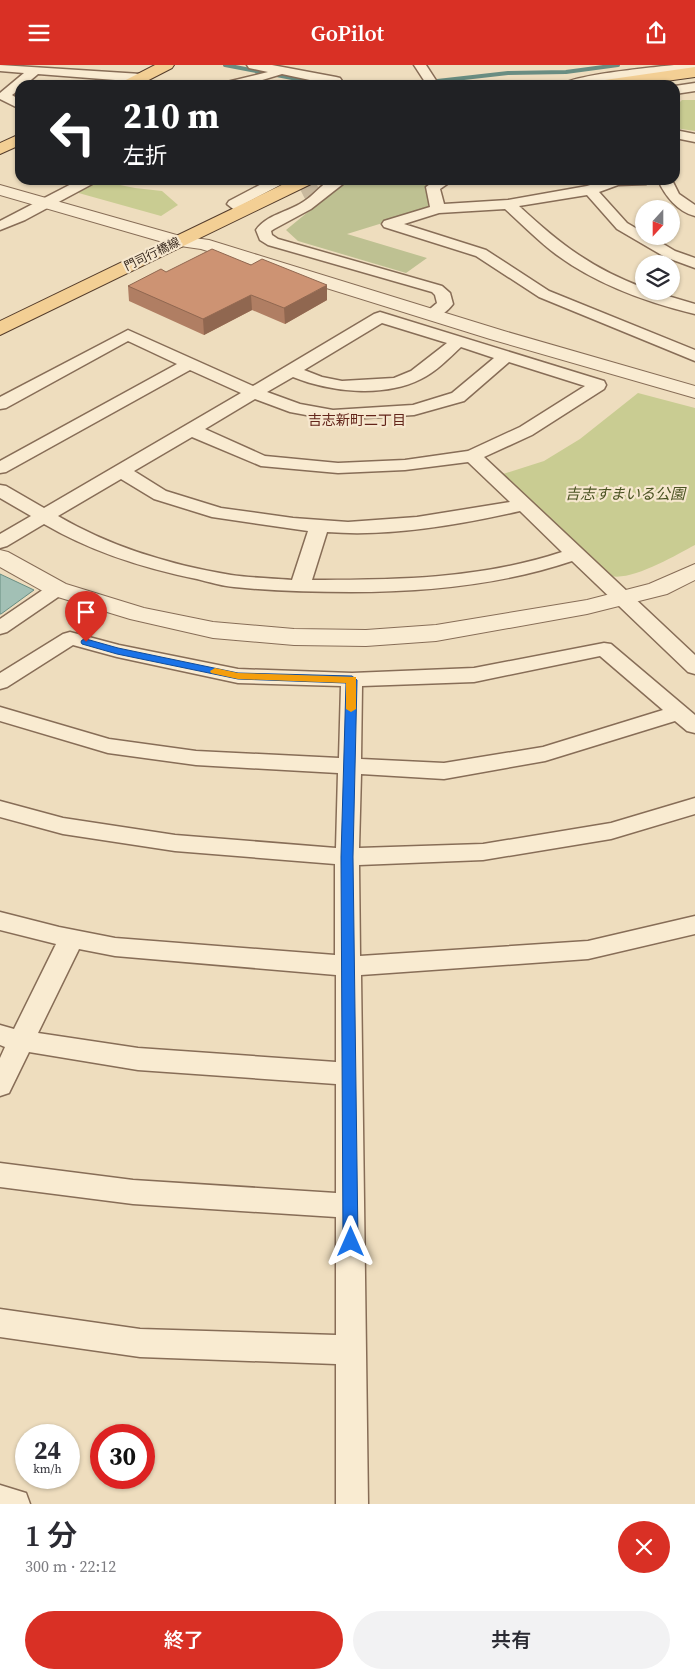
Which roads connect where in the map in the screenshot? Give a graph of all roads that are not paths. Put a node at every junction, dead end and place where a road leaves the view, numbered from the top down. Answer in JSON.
{"nodes":[{"id":1,"x":167,"y":65,"type":"edge"},
{"id":2,"x":252,"y":65,"type":"edge"},
{"id":3,"x":315,"y":65,"type":"edge"},
{"id":4,"x":420,"y":65,"type":"edge"},
{"id":5,"x":8,"y":66,"type":"edge"},
{"id":6,"x":695,"y":66,"type":"edge"},
{"id":7,"x":35,"y":70,"type":"junction"},
{"id":8,"x":282,"y":71,"type":"junction"},
{"id":9,"x":695,"y":72,"type":"edge"},
{"id":10,"x":141,"y":78,"type":"junction"},
{"id":11,"x":695,"y":79,"type":"edge"},
{"id":12,"x":23,"y":80,"type":"edge"},
{"id":13,"x":137,"y":80,"type":"edge"},
{"id":14,"x":249,"y":80,"type":"edge"},
{"id":15,"x":331,"y":80,"type":"edge"},
{"id":16,"x":430,"y":80,"type":"edge"},
{"id":17,"x":627,"y":80,"type":"edge"},
{"id":18,"x":635,"y":80,"type":"edge"},
{"id":19,"x":680,"y":81,"type":"edge"},
{"id":20,"x":15,"y":87,"type":"edge"},
{"id":21,"x":695,"y":87,"type":"edge"},
{"id":22,"x":680,"y":88,"type":"edge"},
{"id":23,"x":680,"y":96,"type":"edge"},
{"id":24,"x":695,"y":96,"type":"edge"},
{"id":25,"x":15,"y":102,"type":"edge"},
{"id":26,"x":680,"y":135,"type":"edge"},
{"id":27,"x":695,"y":138,"type":"edge"},
{"id":28,"x":15,"y":142,"type":"edge"},
{"id":29,"x":0,"y":149,"type":"edge"},
{"id":30,"x":0,"y":180,"type":"edge"},
{"id":31,"x":80,"y":185,"type":"edge"},
{"id":32,"x":270,"y":185,"type":"edge"},
{"id":33,"x":332,"y":185,"type":"edge"},
{"id":34,"x":437,"y":185,"type":"edge"},
{"id":35,"x":605,"y":185,"type":"edge"},
{"id":36,"x":667,"y":185,"type":"edge"},
{"id":37,"x":304,"y":187,"type":"edge"},
{"id":38,"x":0,"y":190,"type":"edge"},
{"id":39,"x":590,"y":190,"type":"junction"},
{"id":40,"x":52,"y":200,"type":"junction"},
{"id":41,"x":508,"y":204,"type":"junction"},
{"id":42,"x":242,"y":209,"type":"junction"},
{"id":43,"x":438,"y":209,"type":"junction"},
{"id":44,"x":695,"y":212,"type":"edge"},
{"id":45,"x":0,"y":226,"type":"edge"},
{"id":46,"x":191,"y":240,"type":"junction"},
{"id":47,"x":695,"y":263,"type":"edge"},
{"id":48,"x":695,"y":309,"type":"edge"},
{"id":49,"x":432,"y":314,"type":"junction"},
{"id":50,"x":0,"y":329,"type":"edge"},
{"id":51,"x":459,"y":341,"type":"junction"},
{"id":52,"x":0,"y":345,"type":"edge"},
{"id":53,"x":695,"y":356,"type":"edge"},
{"id":54,"x":505,"y":357,"type":"junction"},
{"id":55,"x":189,"y":363,"type":"junction"},
{"id":56,"x":293,"y":371,"type":"junction"},
{"id":57,"x":695,"y":391,"type":"edge"},
{"id":58,"x":254,"y":393,"type":"junction"},
{"id":59,"x":0,"y":404,"type":"edge"},
{"id":60,"x":192,"y":430,"type":"junction"},
{"id":61,"x":472,"y":456,"type":"junction"},
{"id":62,"x":0,"y":467,"type":"edge"},
{"id":63,"x":121,"y":471,"type":"junction"},
{"id":64,"x":0,"y":490,"type":"edge"},
{"id":65,"x":524,"y":505,"type":"junction"},
{"id":66,"x":45,"y":515,"type":"junction"},
{"id":67,"x":319,"y":526,"type":"junction"},
{"id":68,"x":0,"y":542,"type":"edge"},
{"id":69,"x":575,"y":554,"type":"junction"},
{"id":70,"x":0,"y":557,"type":"edge"},
{"id":71,"x":695,"y":571,"type":"edge"},
{"id":72,"x":300,"y":586,"type":"junction"},
{"id":73,"x":57,"y":589,"type":"junction"},
{"id":74,"x":622,"y":598,"type":"junction"},
{"id":75,"x":0,"y":628,"type":"edge"},
{"id":76,"x":695,"y":667,"type":"edge"},
{"id":77,"x":352,"y":680,"type":"junction"},
{"id":78,"x":0,"y":682,"type":"edge"},
{"id":79,"x":0,"y":714,"type":"edge"},
{"id":80,"x":687,"y":719,"type":"edge"},
{"id":81,"x":350,"y":767,"type":"junction"},
{"id":82,"x":695,"y":806,"type":"edge"},
{"id":83,"x":0,"y":809,"type":"edge"},
{"id":84,"x":347,"y":857,"type":"junction"},
{"id":85,"x":0,"y":921,"type":"edge"},
{"id":86,"x":695,"y":925,"type":"edge"},
{"id":87,"x":71,"y":939,"type":"junction"},
{"id":88,"x":348,"y":966,"type":"junction"},
{"id":89,"x":11,"y":1038,"type":"edge"},
{"id":90,"x":349,"y":1074,"type":"junction"},
{"id":91,"x":0,"y":1085,"type":"edge"},
{"id":92,"x":0,"y":1175,"type":"edge"},
{"id":93,"x":350,"y":1206,"type":"junction"},
{"id":94,"x":0,"y":1323,"type":"edge"},
{"id":95,"x":352,"y":1350,"type":"junction"},
{"id":96,"x":0,"y":1501,"type":"edge"},
{"id":97,"x":14,"y":1504,"type":"edge"},
{"id":98,"x":352,"y":1504,"type":"edge"}],
"edges":[{"from":1,"to":10,"type":"main road"},
{"from":2,"to":8,"type":"street"},
{"from":3,"to":8,"type":"street"},
{"from":4,"to":16,"type":"street"},
{"from":5,"to":7,"type":"street"},
{"from":6,"to":17,"type":"street"},
{"from":7,"to":10,"type":"street"},
{"from":7,"to":12,"type":"street"},
{"from":8,"to":14,"type":"street"},
{"from":8,"to":15,"type":"street"},
{"from":9,"to":18,"type":"main road"},
{"from":10,"to":13,"type":"main road"},
{"from":11,"to":19,"type":"main road"},
{"from":20,"to":25,"type":"street"},
{"from":21,"to":22,"type":"street"},
{"from":23,"to":24,"type":"street"},
{"from":26,"to":27,"type":"street"},
{"from":28,"to":29,"type":"main road"},
{"from":30,"to":40,"type":"street"},
{"from":31,"to":40,"type":"street"},
{"from":32,"to":42,"type":"street"},
{"from":33,"to":49,"type":"street"},
{"from":34,"to":43,"type":"street"},
{"from":35,"to":39,"type":"street"},
{"from":36,"to":44,"type":"street"},
{"from":37,"to":42,"type":"main road","name":"門司行橋線"},
{"from":37,"to":46,"type":"main road","name":"門司行橋線"},
{"from":38,"to":40,"type":"street"},
{"from":39,"to":41,"type":"street"},
{"from":39,"to":47,"type":"street"},
{"from":40,"to":45,"type":"street"},
{"from":40,"to":46,"type":"street"},
{"from":41,"to":43,"type":"street"},
{"from":41,"to":48,"type":"street"},
{"from":42,"to":46,"type":"main road","name":"門司行橋線"},
{"from":43,"to":53,"type":"street"},
{"from":46,"to":49,"type":"street"},
{"from":46,"to":50,"type":"main road","name":"門司行橋線"},
{"from":46,"to":52,"type":"main road","name":"門司行橋線"},
{"from":49,"to":57,"type":"street"},
{"from":51,"to":54,"type":"street"},
{"from":51,"to":56,"type":"street"},
{"from":51,"to":56,"type":"street"},
{"from":54,"to":58,"type":"street"},
{"from":54,"to":61,"type":"street"},
{"from":55,"to":58,"type":"street"},
{"from":55,"to":59,"type":"street"},
{"from":55,"to":62,"type":"street"},
{"from":56,"to":58,"type":"street"},
{"from":58,"to":60,"type":"street"},
{"from":60,"to":61,"type":"street"},
{"from":60,"to":63,"type":"street"},
{"from":61,"to":65,"type":"street"},
{"from":63,"to":66,"type":"street"},
{"from":63,"to":67,"type":"street"},
{"from":64,"to":66,"type":"street"},
{"from":65,"to":67,"type":"street"},
{"from":65,"to":69,"type":"street"},
{"from":66,"to":68,"type":"street"},
{"from":66,"to":72,"type":"street"},
{"from":67,"to":72,"type":"street"},
{"from":69,"to":72,"type":"street"},
{"from":69,"to":74,"type":"street"},
{"from":70,"to":73,"type":"street"},
{"from":71,"to":74,"type":"street"},
{"from":73,"to":74,"type":"street"},
{"from":73,"to":75,"type":"street"},
{"from":74,"to":76,"type":"street"},
{"from":77,"to":78,"type":"street"},
{"from":77,"to":80,"type":"street"},
{"from":77,"to":81,"type":"street"},
{"from":79,"to":81,"type":"street"},
{"from":80,"to":81,"type":"street"},
{"from":81,"to":84,"type":"street"},
{"from":82,"to":84,"type":"street"},
{"from":83,"to":84,"type":"street"},
{"from":84,"to":88,"type":"street"},
{"from":85,"to":87,"type":"street"},
{"from":86,"to":88,"type":"street"},
{"from":87,"to":88,"type":"street"},
{"from":87,"to":89,"type":"street"},
{"from":88,"to":90,"type":"street"},
{"from":89,"to":90,"type":"street"},
{"from":89,"to":91,"type":"street"},
{"from":90,"to":93,"type":"street"},
{"from":92,"to":93,"type":"street"},
{"from":93,"to":95,"type":"street"},
{"from":94,"to":95,"type":"street"},
{"from":95,"to":98,"type":"street"},
{"from":96,"to":97,"type":"street"}]}
